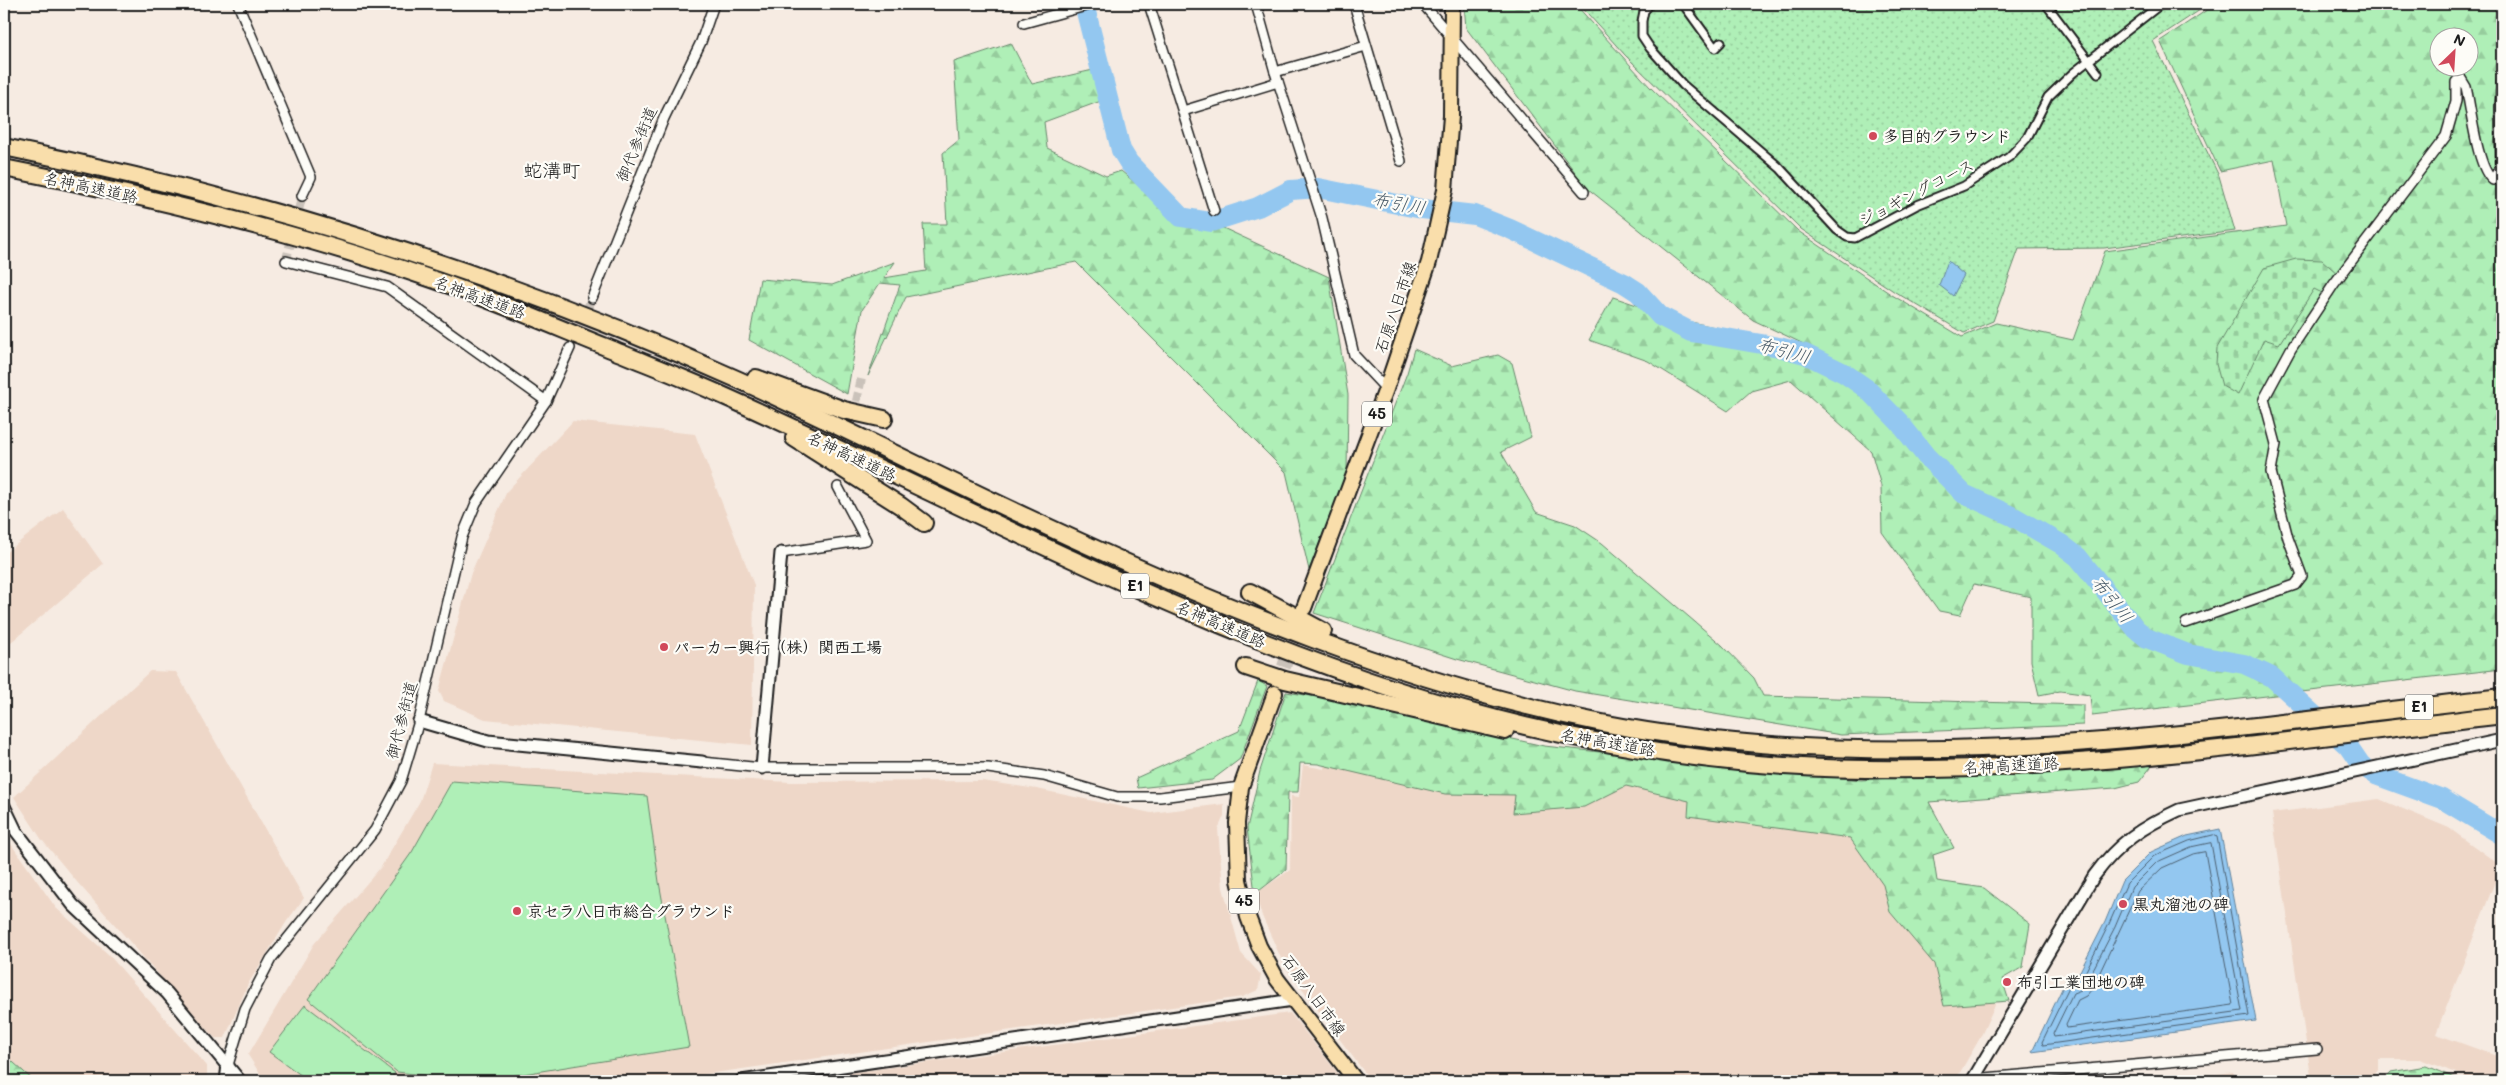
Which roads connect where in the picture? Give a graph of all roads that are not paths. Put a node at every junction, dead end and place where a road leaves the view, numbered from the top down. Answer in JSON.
{"nodes":[{"id":1,"x":238,"y":4,"type":"edge"},
{"id":2,"x":714,"y":4,"type":"edge"},
{"id":3,"x":1093,"y":4,"type":"edge"},
{"id":4,"x":1149,"y":4,"type":"edge"},
{"id":5,"x":1256,"y":4,"type":"edge"},
{"id":6,"x":1354,"y":4,"type":"edge"},
{"id":7,"x":1423,"y":4,"type":"edge"},
{"id":8,"x":1452,"y":4,"type":"edge"},
{"id":9,"x":1650,"y":4,"type":"edge"},
{"id":10,"x":1686,"y":4,"type":"edge"},
{"id":11,"x":2046,"y":4,"type":"edge"},
{"id":12,"x":2161,"y":4,"type":"edge"},
{"id":13,"x":1024,"y":23,"type":"dead end"},
{"id":14,"x":1451,"y":36,"type":"junction"},
{"id":15,"x":1721,"y":42,"type":"dead end"},
{"id":16,"x":1366,"y":46,"type":"junction"},
{"id":17,"x":2089,"y":60,"type":"junction"},
{"id":18,"x":1275,"y":72,"type":"junction"},
{"id":19,"x":2098,"y":73,"type":"dead end"},
{"id":20,"x":1278,"y":82,"type":"junction"},
{"id":21,"x":2502,"y":82,"type":"edge"},
{"id":22,"x":1183,"y":112,"type":"junction"},
{"id":23,"x":4,"y":147,"type":"edge"},
{"id":24,"x":1401,"y":161,"type":"dead end"},
{"id":25,"x":4,"y":168,"type":"edge"},
{"id":26,"x":1584,"y":192,"type":"dead end"},
{"id":27,"x":302,"y":196,"type":"tunnel mouth"},
{"id":28,"x":1214,"y":211,"type":"dead end"},
{"id":29,"x":286,"y":260,"type":"dead end"},
{"id":30,"x":592,"y":298,"type":"tunnel mouth"},
{"id":31,"x":606,"y":324,"type":"junction"},
{"id":32,"x":570,"y":348,"type":"tunnel mouth"},
{"id":33,"x":1386,"y":389,"type":"junction"},
{"id":34,"x":713,"y":391,"type":"junction"},
{"id":35,"x":546,"y":401,"type":"junction"},
{"id":36,"x":884,"y":419,"type":"dead end"},
{"id":37,"x":838,"y":487,"type":"dead end"},
{"id":38,"x":924,"y":523,"type":"dead end"},
{"id":39,"x":781,"y":552,"type":"joint"},
{"id":40,"x":1250,"y":592,"type":"dead end"},
{"id":41,"x":1304,"y":608,"type":"tunnel mouth"},
{"id":42,"x":2186,"y":623,"type":"dead end"},
{"id":43,"x":1356,"y":654,"type":"junction"},
{"id":44,"x":1246,"y":667,"type":"dead end"},
{"id":45,"x":1275,"y":693,"type":"tunnel mouth"},
{"id":46,"x":2502,"y":697,"type":"edge"},
{"id":47,"x":2502,"y":715,"type":"edge"},
{"id":48,"x":419,"y":721,"type":"junction"},
{"id":49,"x":2502,"y":740,"type":"edge"},
{"id":50,"x":1712,"y":760,"type":"junction"},
{"id":51,"x":702,"y":762,"type":"joint"},
{"id":52,"x":762,"y":768,"type":"junction"},
{"id":53,"x":1241,"y":787,"type":"junction"},
{"id":54,"x":4,"y":806,"type":"edge"},
{"id":55,"x":1292,"y":1000,"type":"junction"},
{"id":56,"x":2317,"y":1049,"type":"dead end"},
{"id":57,"x":228,"y":1065,"type":"junction"},
{"id":58,"x":1972,"y":1080,"type":"edge"},
{"id":59,"x":226,"y":1081,"type":"edge"},
{"id":60,"x":240,"y":1081,"type":"edge"},
{"id":61,"x":740,"y":1081,"type":"edge"},
{"id":62,"x":1356,"y":1081,"type":"edge"}],
"edges":[{"from":1,"to":27,"type":"street"},
{"from":2,"to":30,"type":"street","name":"御代参街道"},
{"from":3,"to":13,"type":"street"},
{"from":4,"to":22,"type":"street"},
{"from":5,"to":18,"type":"street"},
{"from":6,"to":16,"type":"street"},
{"from":7,"to":14,"type":"street"},
{"from":8,"to":14,"type":"main road","name":"石原八日市線","number":"45"},
{"from":9,"to":17,"type":"street","name":"ジョギングコース"},
{"from":10,"to":15,"type":"street"},
{"from":11,"to":17,"type":"street"},
{"from":12,"to":17,"type":"street","name":"ジョギングコース"},
{"from":14,"to":26,"type":"street"},
{"from":14,"to":33,"type":"main road","name":"石原八日市線","number":"45"},
{"from":16,"to":18,"type":"street"},
{"from":16,"to":24,"type":"street"},
{"from":17,"to":19,"type":"street"},
{"from":18,"to":20,"type":"street"},
{"from":20,"to":22,"type":"street"},
{"from":20,"to":33,"type":"street"},
{"from":21,"to":42,"type":"street"},
{"from":22,"to":28,"type":"street"},
{"from":23,"to":31,"type":"highway","name":"名神高速道路","number":"E1"},
{"from":25,"to":34,"type":"highway","name":"名神高速道路","number":"E1"},
{"from":29,"to":35,"type":"street"},
{"from":31,"to":36,"type":"highway"},
{"from":31,"to":43,"type":"highway","name":"名神高速道路","number":"E1"},
{"from":32,"to":35,"type":"street","name":"御代参街道"},
{"from":33,"to":41,"type":"main road","name":"石原八日市線","number":"45"},
{"from":34,"to":38,"type":"highway"},
{"from":34,"to":50,"type":"highway","name":"名神高速道路","number":"E1"},
{"from":35,"to":48,"type":"street","name":"御代参街道"},
{"from":37,"to":39,"type":"street"},
{"from":39,"to":52,"type":"street"},
{"from":40,"to":43,"type":"highway"},
{"from":43,"to":46,"type":"highway","name":"名神高速道路","number":"E1"},
{"from":44,"to":50,"type":"highway"},
{"from":45,"to":53,"type":"main road","name":"石原八日市線","number":"45"},
{"from":47,"to":50,"type":"highway","name":"名神高速道路","number":"E1"},
{"from":48,"to":51,"type":"street"},
{"from":48,"to":57,"type":"street","name":"御代参街道"},
{"from":49,"to":58,"type":"street"},
{"from":51,"to":52,"type":"street"},
{"from":52,"to":53,"type":"street"},
{"from":53,"to":55,"type":"main road","name":"石原八日市線","number":"45"},
{"from":54,"to":57,"type":"street"},
{"from":55,"to":61,"type":"street"},
{"from":55,"to":62,"type":"main road","name":"石原八日市線","number":"45"},
{"from":56,"to":58,"type":"street"},
{"from":57,"to":59,"type":"street","name":"御代参街道"},
{"from":57,"to":60,"type":"street"}]}
